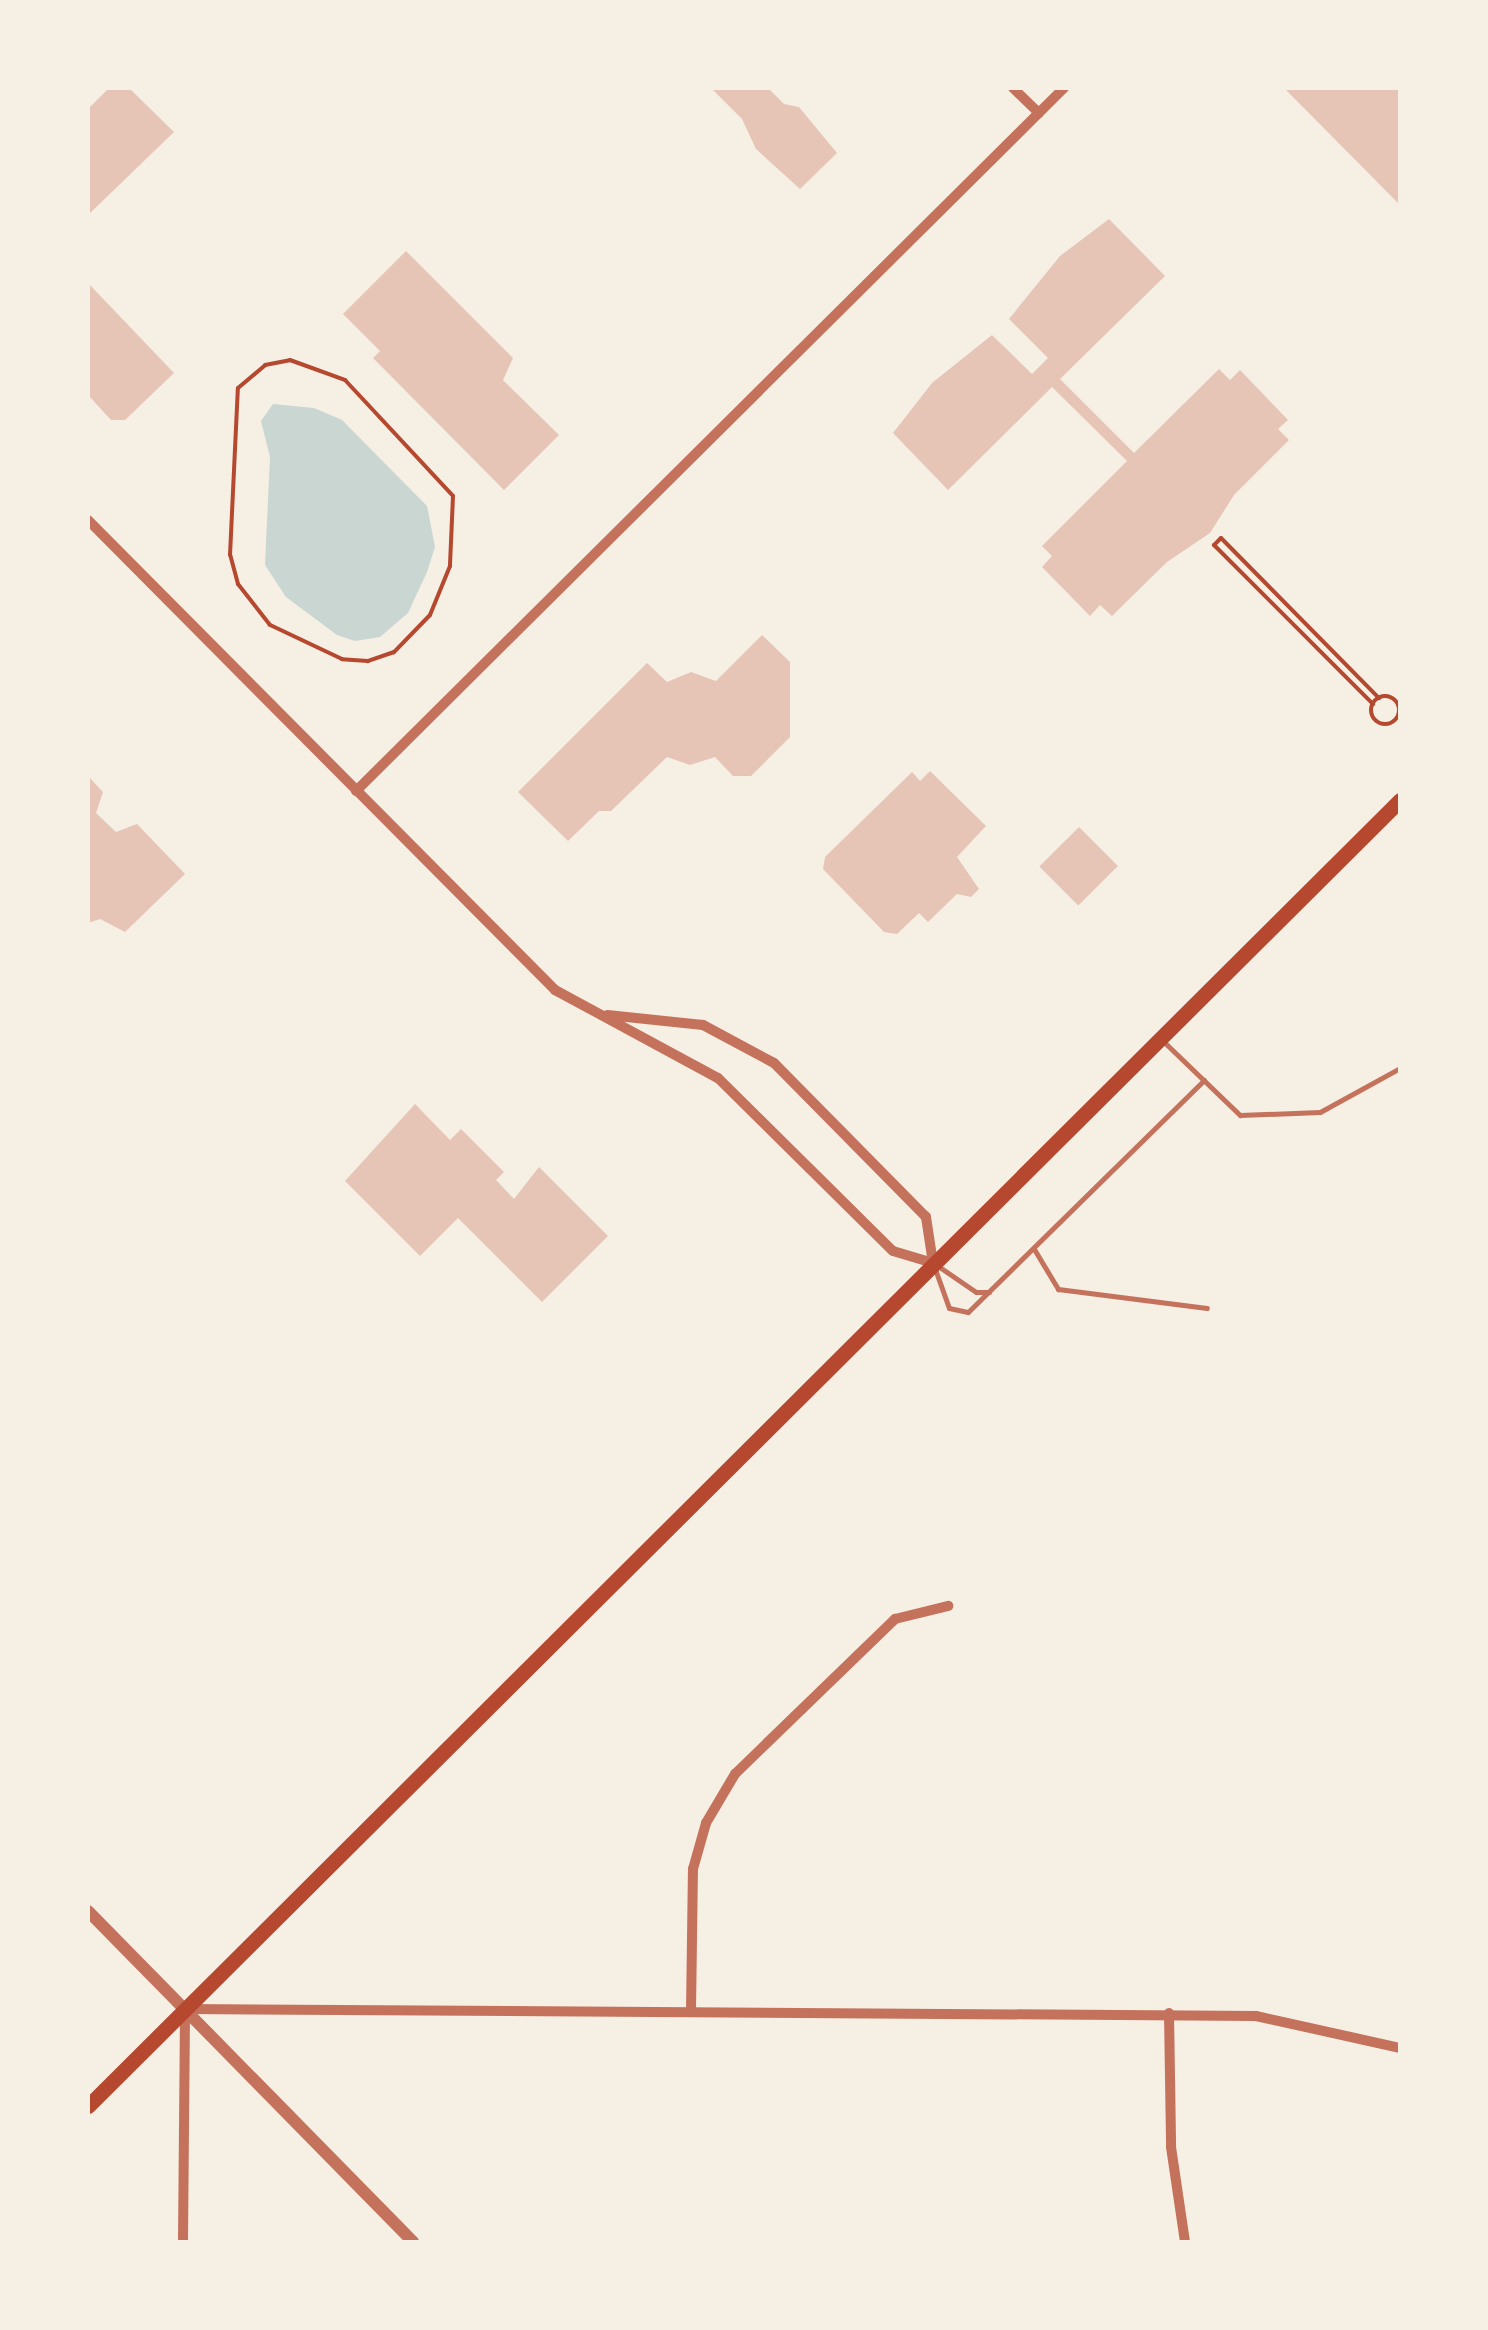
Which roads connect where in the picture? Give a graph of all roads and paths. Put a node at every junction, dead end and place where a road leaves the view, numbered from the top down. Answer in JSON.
{"nodes":[{"id":1,"x":1013,"y":88,"type":"edge"},
{"id":2,"x":1064,"y":88,"type":"edge"},
{"id":3,"x":1039,"y":113,"type":"junction"},
{"id":4,"x":88,"y":520,"type":"edge"},
{"id":5,"x":238,"y":584,"type":"joint"},
{"id":6,"x":1379,"y":698,"type":"junction"},
{"id":7,"x":1372,"y":704,"type":"junction"},
{"id":8,"x":1394,"y":720,"type":"junction"},
{"id":9,"x":1400,"y":726,"type":"edge"},
{"id":10,"x":356,"y":791,"type":"junction"},
{"id":11,"x":1400,"y":800,"type":"edge"},
{"id":12,"x":608,"y":1015,"type":"junction"},
{"id":13,"x":1160,"y":1038,"type":"junction"},
{"id":14,"x":1400,"y":1068,"type":"edge"},
{"id":15,"x":1204,"y":1080,"type":"junction"},
{"id":16,"x":1034,"y":1248,"type":"junction"},
{"id":17,"x":934,"y":1262,"type":"junction"},
{"id":18,"x":992,"y":1292,"type":"junction"},
{"id":19,"x":1207,"y":1308,"type":"dead end"},
{"id":20,"x":948,"y":1606,"type":"dead end"},
{"id":21,"x":88,"y":1911,"type":"edge"},
{"id":22,"x":185,"y":2009,"type":"junction"},
{"id":23,"x":691,"y":2010,"type":"junction"},
{"id":24,"x":1168,"y":2013,"type":"junction"},
{"id":25,"x":1400,"y":2048,"type":"edge"},
{"id":26,"x":88,"y":2106,"type":"edge"},
{"id":27,"x":183,"y":2242,"type":"edge"},
{"id":28,"x":414,"y":2242,"type":"edge"},
{"id":29,"x":1185,"y":2242,"type":"edge"}],
"edges":[{"from":1,"to":3,"type":"street"},
{"from":2,"to":3,"type":"street"},
{"from":3,"to":10,"type":"street"},
{"from":4,"to":10,"type":"street"},
{"from":5,"to":5,"type":"path"},
{"from":6,"to":7,"type":"path"},
{"from":6,"to":7,"type":"path"},
{"from":6,"to":8,"type":"path"},
{"from":7,"to":8,"type":"path"},
{"from":8,"to":9,"type":"path"},
{"from":10,"to":12,"type":"street"},
{"from":11,"to":13,"type":"main road"},
{"from":12,"to":17,"type":"street"},
{"from":12,"to":17,"type":"street"},
{"from":13,"to":15,"type":"lane"},
{"from":13,"to":17,"type":"main road"},
{"from":14,"to":15,"type":"lane"},
{"from":15,"to":16,"type":"lane"},
{"from":16,"to":18,"type":"lane"},
{"from":16,"to":19,"type":"lane"},
{"from":17,"to":18,"type":"lane"},
{"from":17,"to":18,"type":"lane"},
{"from":17,"to":22,"type":"main road"},
{"from":20,"to":23,"type":"street"},
{"from":21,"to":22,"type":"street"},
{"from":22,"to":23,"type":"street"},
{"from":22,"to":26,"type":"main road"},
{"from":22,"to":27,"type":"street"},
{"from":22,"to":28,"type":"street"},
{"from":23,"to":24,"type":"street"},
{"from":24,"to":25,"type":"street"},
{"from":24,"to":29,"type":"street"}]}
